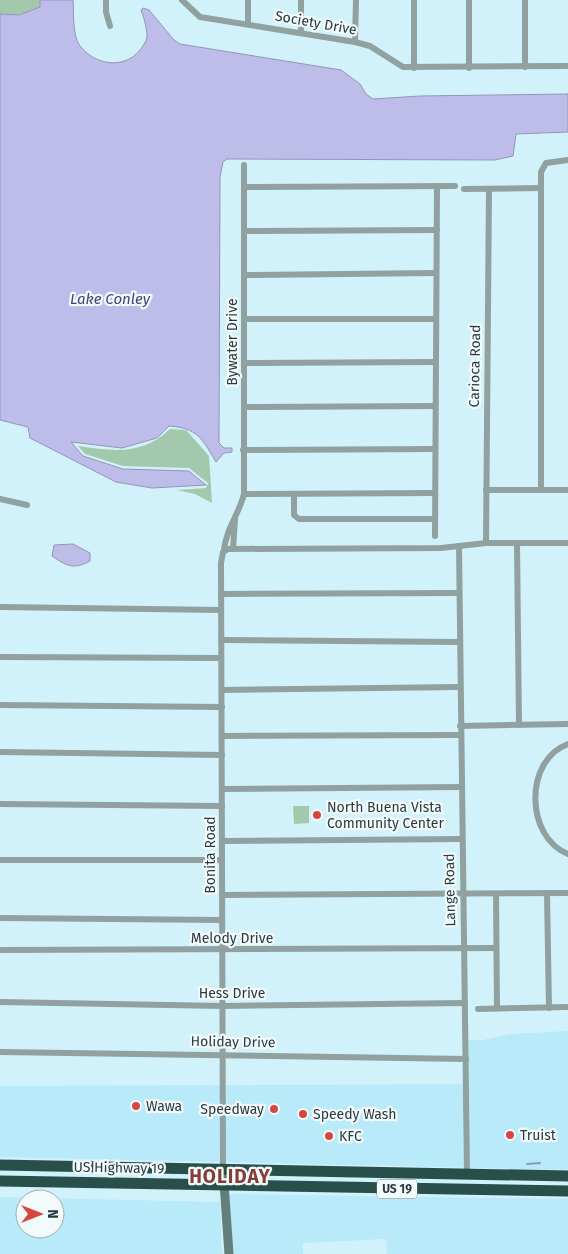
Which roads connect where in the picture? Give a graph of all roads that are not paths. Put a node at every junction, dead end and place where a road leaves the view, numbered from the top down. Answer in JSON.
{"nodes":[{"id":1,"x":106,"y":0,"type":"edge"},
{"id":2,"x":182,"y":0,"type":"edge"},
{"id":3,"x":248,"y":0,"type":"edge"},
{"id":4,"x":301,"y":0,"type":"edge"},
{"id":5,"x":356,"y":0,"type":"edge"},
{"id":6,"x":414,"y":0,"type":"edge"},
{"id":7,"x":469,"y":0,"type":"edge"},
{"id":8,"x":525,"y":0,"type":"edge"},
{"id":9,"x":248,"y":24,"type":"junction"},
{"id":10,"x":110,"y":26,"type":"dead end"},
{"id":11,"x":301,"y":32,"type":"junction"},
{"id":12,"x":356,"y":42,"type":"junction"},
{"id":13,"x":568,"y":66,"type":"edge"},
{"id":14,"x":525,"y":67,"type":"junction"},
{"id":15,"x":414,"y":68,"type":"junction"},
{"id":16,"x":469,"y":68,"type":"junction"},
{"id":17,"x":568,"y":160,"type":"edge"},
{"id":18,"x":244,"y":165,"type":"dead end"},
{"id":19,"x":437,"y":186,"type":"junction"},
{"id":20,"x":455,"y":186,"type":"dead end"},
{"id":21,"x":245,"y":187,"type":"junction"},
{"id":22,"x":541,"y":188,"type":"junction"},
{"id":23,"x":464,"y":189,"type":"dead end"},
{"id":24,"x":489,"y":189,"type":"junction"},
{"id":25,"x":436,"y":230,"type":"junction"},
{"id":26,"x":245,"y":231,"type":"junction"},
{"id":27,"x":436,"y":273,"type":"junction"},
{"id":28,"x":245,"y":275,"type":"junction"},
{"id":29,"x":436,"y":318,"type":"junction"},
{"id":30,"x":244,"y":319,"type":"junction"},
{"id":31,"x":436,"y":362,"type":"junction"},
{"id":32,"x":244,"y":363,"type":"junction"},
{"id":33,"x":436,"y":406,"type":"junction"},
{"id":34,"x":245,"y":407,"type":"junction"},
{"id":35,"x":435,"y":449,"type":"junction"},
{"id":36,"x":243,"y":450,"type":"junction"},
{"id":37,"x":486,"y":490,"type":"junction"},
{"id":38,"x":541,"y":490,"type":"junction"},
{"id":39,"x":568,"y":490,"type":"edge"},
{"id":40,"x":435,"y":493,"type":"junction"},
{"id":41,"x":244,"y":494,"type":"junction"},
{"id":42,"x":294,"y":494,"type":"junction"},
{"id":43,"x":0,"y":499,"type":"edge"},
{"id":44,"x":27,"y":505,"type":"dead end"},
{"id":45,"x":235,"y":518,"type":"junction"},
{"id":46,"x":435,"y":518,"type":"junction"},
{"id":47,"x":435,"y":536,"type":"dead end"},
{"id":48,"x":486,"y":543,"type":"junction"},
{"id":49,"x":568,"y":543,"type":"edge"},
{"id":50,"x":517,"y":544,"type":"junction"},
{"id":51,"x":459,"y":546,"type":"junction"},
{"id":52,"x":232,"y":549,"type":"junction"},
{"id":53,"x":224,"y":550,"type":"junction"},
{"id":54,"x":221,"y":594,"type":"junction"},
{"id":55,"x":458,"y":594,"type":"junction"},
{"id":56,"x":0,"y":607,"type":"edge"},
{"id":57,"x":221,"y":610,"type":"junction"},
{"id":58,"x":221,"y":640,"type":"junction"},
{"id":59,"x":458,"y":642,"type":"junction"},
{"id":60,"x":0,"y":657,"type":"edge"},
{"id":61,"x":221,"y":658,"type":"junction"},
{"id":62,"x":459,"y":688,"type":"junction"},
{"id":63,"x":222,"y":690,"type":"junction"},
{"id":64,"x":0,"y":704,"type":"edge"},
{"id":65,"x":222,"y":707,"type":"junction"},
{"id":66,"x":568,"y":724,"type":"edge"},
{"id":67,"x":519,"y":725,"type":"junction"},
{"id":68,"x":460,"y":726,"type":"junction"},
{"id":69,"x":460,"y":735,"type":"junction"},
{"id":70,"x":222,"y":736,"type":"junction"},
{"id":71,"x":568,"y":744,"type":"edge"},
{"id":72,"x":0,"y":752,"type":"edge"},
{"id":73,"x":222,"y":755,"type":"junction"},
{"id":74,"x":222,"y":788,"type":"junction"},
{"id":75,"x":461,"y":788,"type":"junction"},
{"id":76,"x":0,"y":804,"type":"edge"},
{"id":77,"x":222,"y":806,"type":"junction"},
{"id":78,"x":462,"y":839,"type":"junction"},
{"id":79,"x":222,"y":841,"type":"junction"},
{"id":80,"x":568,"y":854,"type":"edge"},
{"id":81,"x":0,"y":860,"type":"edge"},
{"id":82,"x":222,"y":860,"type":"junction"},
{"id":83,"x":568,"y":893,"type":"edge"},
{"id":84,"x":496,"y":894,"type":"junction"},
{"id":85,"x":547,"y":894,"type":"junction"},
{"id":86,"x":222,"y":895,"type":"junction"},
{"id":87,"x":463,"y":895,"type":"junction"},
{"id":88,"x":0,"y":918,"type":"edge"},
{"id":89,"x":222,"y":920,"type":"junction"},
{"id":90,"x":464,"y":948,"type":"junction"},
{"id":91,"x":496,"y":948,"type":"junction"},
{"id":92,"x":0,"y":950,"type":"edge"},
{"id":93,"x":222,"y":950,"type":"junction"},
{"id":94,"x":0,"y":1002,"type":"edge"},
{"id":95,"x":464,"y":1003,"type":"junction"},
{"id":96,"x":223,"y":1006,"type":"junction"},
{"id":97,"x":568,"y":1007,"type":"edge"},
{"id":98,"x":497,"y":1008,"type":"junction"},
{"id":99,"x":549,"y":1008,"type":"junction"},
{"id":100,"x":478,"y":1009,"type":"dead end"},
{"id":101,"x":0,"y":1052,"type":"edge"},
{"id":102,"x":223,"y":1055,"type":"junction"},
{"id":103,"x":466,"y":1059,"type":"junction"},
{"id":104,"x":0,"y":1165,"type":"edge"},
{"id":105,"x":223,"y":1169,"type":"junction"},
{"id":106,"x":468,"y":1174,"type":"junction"},
{"id":107,"x":553,"y":1175,"type":"junction"},
{"id":108,"x":568,"y":1176,"type":"edge"},
{"id":109,"x":0,"y":1181,"type":"edge"},
{"id":110,"x":226,"y":1185,"type":"junction"},
{"id":111,"x":565,"y":1189,"type":"edge"},
{"id":112,"x":474,"y":1190,"type":"junction"},
{"id":113,"x":228,"y":1254,"type":"edge"}],
"edges":[{"from":1,"to":10,"type":"street"},
{"from":2,"to":9,"type":"street","name":"Society Drive"},
{"from":3,"to":9,"type":"street"},
{"from":4,"to":11,"type":"street"},
{"from":5,"to":12,"type":"street"},
{"from":6,"to":15,"type":"street"},
{"from":7,"to":16,"type":"street"},
{"from":8,"to":14,"type":"street"},
{"from":9,"to":11,"type":"street","name":"Society Drive"},
{"from":11,"to":12,"type":"street","name":"Society Drive"},
{"from":12,"to":15,"type":"street","name":"Society Drive"},
{"from":13,"to":14,"type":"street","name":"Society Drive"},
{"from":14,"to":16,"type":"street","name":"Society Drive"},
{"from":15,"to":16,"type":"street","name":"Society Drive"},
{"from":17,"to":22,"type":"street"},
{"from":18,"to":21,"type":"street","name":"Bywater Drive"},
{"from":19,"to":20,"type":"street"},
{"from":19,"to":21,"type":"street"},
{"from":19,"to":25,"type":"street"},
{"from":21,"to":26,"type":"street","name":"Bywater Drive"},
{"from":22,"to":24,"type":"street"},
{"from":22,"to":38,"type":"street"},
{"from":23,"to":24,"type":"street"},
{"from":24,"to":37,"type":"street","name":"Carioca Road"},
{"from":25,"to":26,"type":"street"},
{"from":25,"to":27,"type":"street"},
{"from":26,"to":28,"type":"street","name":"Bywater Drive"},
{"from":27,"to":28,"type":"street"},
{"from":27,"to":29,"type":"street"},
{"from":28,"to":30,"type":"street","name":"Bywater Drive"},
{"from":29,"to":30,"type":"street"},
{"from":29,"to":31,"type":"street"},
{"from":30,"to":32,"type":"street","name":"Bywater Drive"},
{"from":31,"to":32,"type":"street"},
{"from":31,"to":33,"type":"street"},
{"from":32,"to":34,"type":"street","name":"Bywater Drive"},
{"from":33,"to":34,"type":"street"},
{"from":33,"to":35,"type":"street"},
{"from":34,"to":36,"type":"street","name":"Bywater Drive"},
{"from":35,"to":36,"type":"street"},
{"from":35,"to":40,"type":"street"},
{"from":36,"to":41,"type":"street","name":"Bywater Drive"},
{"from":37,"to":38,"type":"street"},
{"from":37,"to":48,"type":"street","name":"Carioca Road"},
{"from":38,"to":39,"type":"street"},
{"from":40,"to":42,"type":"street"},
{"from":40,"to":46,"type":"street"},
{"from":41,"to":42,"type":"street"},
{"from":41,"to":45,"type":"street","name":"Bywater Drive"},
{"from":42,"to":46,"type":"street"},
{"from":43,"to":44,"type":"street"},
{"from":45,"to":52,"type":"street","name":"Bywater Drive"},
{"from":45,"to":53,"type":"street","name":"Bywater Drive"},
{"from":46,"to":47,"type":"street"},
{"from":48,"to":50,"type":"street"},
{"from":48,"to":51,"type":"street"},
{"from":49,"to":50,"type":"street"},
{"from":50,"to":67,"type":"street"},
{"from":51,"to":52,"type":"street"},
{"from":51,"to":55,"type":"street","name":"Lange Road"},
{"from":52,"to":53,"type":"street"},
{"from":53,"to":54,"type":"street","name":"Bonita Road"},
{"from":54,"to":55,"type":"street"},
{"from":54,"to":57,"type":"street","name":"Bonita Road"},
{"from":55,"to":59,"type":"street","name":"Lange Road"},
{"from":56,"to":57,"type":"street"},
{"from":57,"to":58,"type":"street","name":"Bonita Road"},
{"from":58,"to":59,"type":"street"},
{"from":58,"to":61,"type":"street","name":"Bonita Road"},
{"from":59,"to":62,"type":"street","name":"Lange Road"},
{"from":60,"to":61,"type":"street"},
{"from":61,"to":63,"type":"street","name":"Bonita Road"},
{"from":62,"to":63,"type":"street"},
{"from":62,"to":68,"type":"street","name":"Lange Road"},
{"from":63,"to":65,"type":"street","name":"Bonita Road"},
{"from":64,"to":65,"type":"street"},
{"from":65,"to":70,"type":"street","name":"Bonita Road"},
{"from":66,"to":67,"type":"street"},
{"from":67,"to":68,"type":"street"},
{"from":68,"to":69,"type":"street","name":"Lange Road"},
{"from":69,"to":70,"type":"street"},
{"from":69,"to":75,"type":"street","name":"Lange Road"},
{"from":70,"to":73,"type":"street","name":"Bonita Road"},
{"from":71,"to":80,"type":"street"},
{"from":72,"to":73,"type":"street"},
{"from":73,"to":74,"type":"street","name":"Bonita Road"},
{"from":74,"to":75,"type":"street"},
{"from":74,"to":77,"type":"street","name":"Bonita Road"},
{"from":75,"to":78,"type":"street","name":"Lange Road"},
{"from":76,"to":77,"type":"street"},
{"from":77,"to":79,"type":"street","name":"Bonita Road"},
{"from":78,"to":79,"type":"street"},
{"from":78,"to":87,"type":"street","name":"Lange Road"},
{"from":79,"to":82,"type":"street","name":"Bonita Road"},
{"from":81,"to":82,"type":"street"},
{"from":82,"to":86,"type":"street","name":"Bonita Road"},
{"from":83,"to":85,"type":"street"},
{"from":84,"to":85,"type":"street"},
{"from":84,"to":87,"type":"street"},
{"from":84,"to":91,"type":"street"},
{"from":85,"to":99,"type":"street"},
{"from":86,"to":87,"type":"street"},
{"from":86,"to":89,"type":"street","name":"Bonita Road"},
{"from":87,"to":90,"type":"street","name":"Lange Road"},
{"from":88,"to":89,"type":"street"},
{"from":89,"to":93,"type":"street","name":"Bonita Road"},
{"from":90,"to":91,"type":"street","name":"Melody Drive"},
{"from":90,"to":93,"type":"street","name":"Melody Drive"},
{"from":90,"to":95,"type":"street","name":"Lange Road"},
{"from":91,"to":98,"type":"street"},
{"from":92,"to":93,"type":"street","name":"Melody Drive"},
{"from":93,"to":96,"type":"street","name":"Bonita Road"},
{"from":94,"to":96,"type":"street","name":"Hess Drive"},
{"from":95,"to":96,"type":"street","name":"Hess Drive"},
{"from":95,"to":103,"type":"street","name":"Lange Road"},
{"from":96,"to":102,"type":"street","name":"Bonita Road"},
{"from":97,"to":99,"type":"street"},
{"from":98,"to":99,"type":"street"},
{"from":98,"to":100,"type":"street"},
{"from":101,"to":102,"type":"street","name":"Holiday Drive"},
{"from":102,"to":103,"type":"street","name":"Holiday Drive"},
{"from":102,"to":105,"type":"street","name":"Bonita Road"},
{"from":103,"to":106,"type":"street","name":"Lange Road"},
{"from":104,"to":105,"type":"highway","name":"US Highway 19","number":"US 19"},
{"from":105,"to":106,"type":"highway","name":"US Highway 19","number":"US 19"},
{"from":105,"to":110,"type":"street"},
{"from":106,"to":107,"type":"highway","name":"US Highway 19","number":"US 19"},
{"from":107,"to":108,"type":"highway","name":"US Highway 19","number":"US 19"},
{"from":107,"to":112,"type":"highway"},
{"from":109,"to":110,"type":"highway","name":"US Highway 19","number":"US 19"},
{"from":110,"to":112,"type":"highway","name":"US Highway 19","number":"US 19"},
{"from":110,"to":113,"type":"street"},
{"from":111,"to":112,"type":"highway","name":"US Highway 19","number":"US 19"}]}
